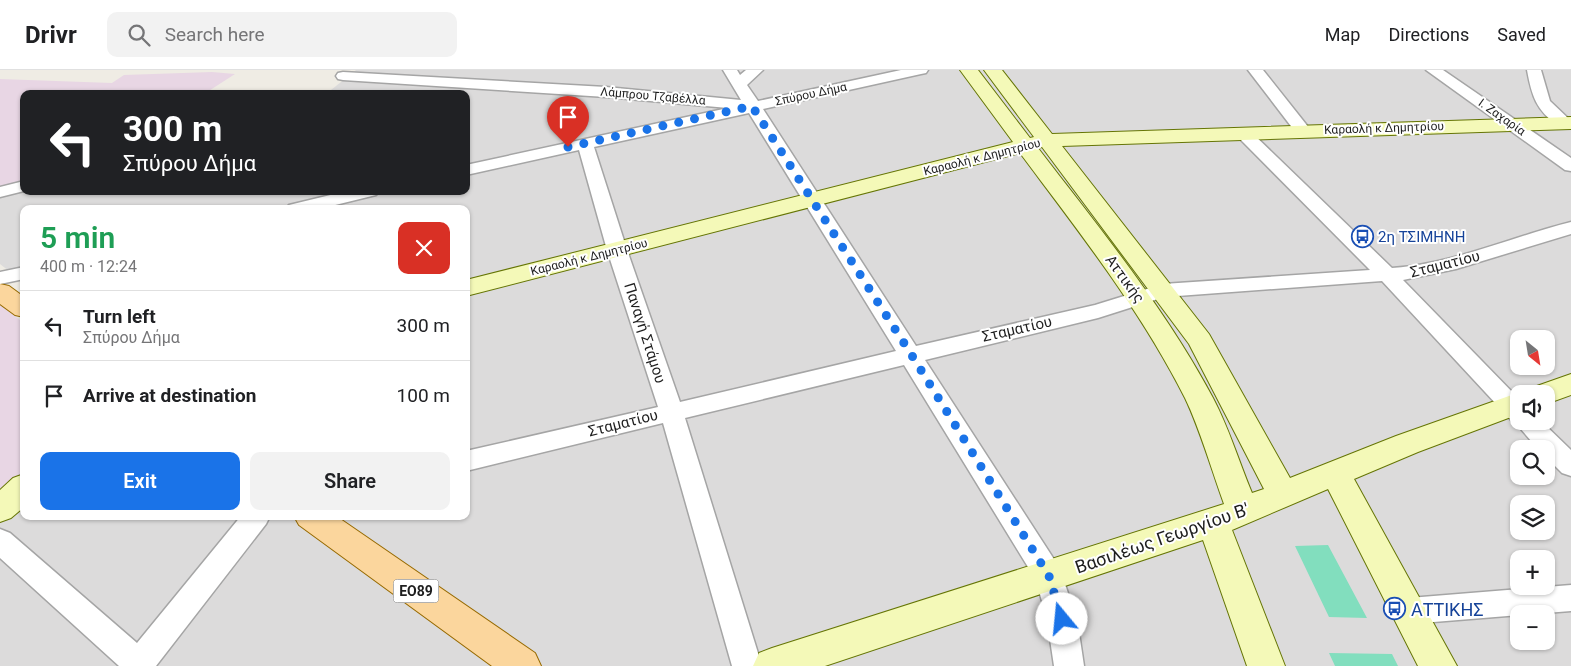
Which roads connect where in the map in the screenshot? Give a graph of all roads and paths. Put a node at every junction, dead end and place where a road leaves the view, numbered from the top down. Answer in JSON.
{"nodes":[{"id":1,"x":756,"y":70,"type":"edge"},
{"id":2,"x":921,"y":70,"type":"edge"},
{"id":3,"x":969,"y":70,"type":"edge"},
{"id":4,"x":993,"y":70,"type":"edge"},
{"id":5,"x":1254,"y":70,"type":"edge"},
{"id":6,"x":1433,"y":70,"type":"edge"},
{"id":7,"x":1534,"y":70,"type":"edge"},
{"id":8,"x":343,"y":76,"type":"dead end"},
{"id":9,"x":735,"y":77,"type":"edge"},
{"id":10,"x":752,"y":106,"type":"junction"},
{"id":11,"x":1568,"y":123,"type":"edge"},
{"id":12,"x":1514,"y":124,"type":"junction"},
{"id":13,"x":1303,"y":131,"type":"junction"},
{"id":14,"x":1243,"y":133,"type":"junction"},
{"id":15,"x":585,"y":143,"type":"junction"},
{"id":16,"x":1037,"y":143,"type":"junction"},
{"id":17,"x":1571,"y":166,"type":"edge"},
{"id":18,"x":470,"y":169,"type":"edge"},
{"id":19,"x":20,"y":187,"type":"edge"},
{"id":20,"x":0,"y":192,"type":"edge"},
{"id":21,"x":364,"y":198,"type":"edge"},
{"id":22,"x":810,"y":200,"type":"junction"},
{"id":23,"x":320,"y":205,"type":"edge"},
{"id":24,"x":1571,"y":228,"type":"edge"},
{"id":25,"x":617,"y":250,"type":"junction"},
{"id":26,"x":20,"y":273,"type":"edge"},
{"id":27,"x":1386,"y":274,"type":"junction"},
{"id":28,"x":0,"y":278,"type":"edge"},
{"id":29,"x":470,"y":287,"type":"edge"},
{"id":30,"x":0,"y":292,"type":"edge"},
{"id":31,"x":1151,"y":295,"type":"junction"},
{"id":32,"x":20,"y":306,"type":"edge"},
{"id":33,"x":911,"y":354,"type":"junction"},
{"id":34,"x":1571,"y":384,"type":"edge"},
{"id":35,"x":1555,"y":390,"type":"edge"},
{"id":36,"x":1510,"y":402,"type":"edge"},
{"id":37,"x":671,"y":412,"type":"junction"},
{"id":38,"x":1510,"y":414,"type":"edge"},
{"id":39,"x":1537,"y":430,"type":"edge"},
{"id":40,"x":470,"y":460,"type":"edge"},
{"id":41,"x":1571,"y":466,"type":"edge"},
{"id":42,"x":1335,"y":472,"type":"junction"},
{"id":43,"x":20,"y":491,"type":"edge"},
{"id":44,"x":1283,"y":496,"type":"junction"},
{"id":45,"x":0,"y":509,"type":"edge"},
{"id":46,"x":1228,"y":517,"type":"junction"},
{"id":47,"x":254,"y":520,"type":"edge"},
{"id":48,"x":316,"y":520,"type":"edge"},
{"id":49,"x":0,"y":541,"type":"edge"},
{"id":50,"x":1049,"y":576,"type":"junction"},
{"id":51,"x":1571,"y":598,"type":"edge"},
{"id":52,"x":1410,"y":611,"type":"junction"},
{"id":53,"x":138,"y":665,"type":"edge"},
{"id":54,"x":522,"y":666,"type":"edge"},
{"id":55,"x":748,"y":666,"type":"edge"},
{"id":56,"x":772,"y":666,"type":"edge"},
{"id":57,"x":1069,"y":666,"type":"edge"},
{"id":58,"x":1266,"y":666,"type":"edge"},
{"id":59,"x":1438,"y":666,"type":"edge"}],
"edges":[{"from":1,"to":9,"type":"street"},
{"from":2,"to":10,"type":"street","name":"Σπύρου Δήμα"},
{"from":3,"to":16,"type":"street","name":"Αττικής"},
{"from":4,"to":16,"type":"street","name":"Αττικής"},
{"from":5,"to":13,"type":"street"},
{"from":6,"to":12,"type":"street","name":"Ι. Ζαχαρία"},
{"from":7,"to":11,"type":"street"},
{"from":8,"to":10,"type":"street","name":"Λάμπρου Τζαβέλλα"},
{"from":9,"to":10,"type":"street"},
{"from":10,"to":15,"type":"street","name":"Σπύρου Δήμα"},
{"from":10,"to":22,"type":"street"},
{"from":11,"to":12,"type":"street","name":"Καραολή κ Δημητρίου"},
{"from":12,"to":13,"type":"street","name":"Καραολή κ Δημητρίου"},
{"from":12,"to":17,"type":"street","name":"Ι. Ζαχαρία"},
{"from":13,"to":14,"type":"street","name":"Καραολή κ Δημητρίου"},
{"from":14,"to":16,"type":"street","name":"Καραολή κ Δημητρίου"},
{"from":14,"to":27,"type":"street"},
{"from":15,"to":18,"type":"street","name":"Σπύρου Δήμα"},
{"from":15,"to":25,"type":"street","name":"Παναγή Στάμου"},
{"from":16,"to":22,"type":"street","name":"Καραολή κ Δημητρίου"},
{"from":16,"to":31,"type":"street","name":"Αττικής"},
{"from":19,"to":20,"type":"street"},
{"from":21,"to":23,"type":"street"},
{"from":22,"to":25,"type":"street","name":"Καραολή κ Δημητρίου"},
{"from":22,"to":33,"type":"street"},
{"from":24,"to":27,"type":"street","name":"Σταματίου"},
{"from":25,"to":29,"type":"street","name":"Καραολή κ Δημητρίου"},
{"from":25,"to":37,"type":"street","name":"Παναγή Στάμου"},
{"from":26,"to":28,"type":"street"},
{"from":27,"to":31,"type":"street","name":"Σταματίου"},
{"from":27,"to":36,"type":"street"},
{"from":30,"to":32,"type":"main road"},
{"from":31,"to":33,"type":"street","name":"Σταματίου"},
{"from":31,"to":44,"type":"street","name":"Αττικής"},
{"from":31,"to":46,"type":"street","name":"Αττικής"},
{"from":33,"to":37,"type":"street","name":"Σταματίου"},
{"from":33,"to":50,"type":"street"},
{"from":34,"to":35,"type":"street"},
{"from":37,"to":40,"type":"street","name":"Σταματίου"},
{"from":37,"to":55,"type":"street","name":"Παναγή Στάμου"},
{"from":38,"to":42,"type":"street","name":"Βασιλέως Γεωργίου Β'"},
{"from":39,"to":41,"type":"street"},
{"from":42,"to":44,"type":"street","name":"Βασιλέως Γεωργίου Β'"},
{"from":42,"to":52,"type":"street"},
{"from":43,"to":45,"type":"street"},
{"from":44,"to":46,"type":"street","name":"Βασιλέως Γεωργίου Β'"},
{"from":46,"to":50,"type":"street","name":"Βασιλέως Γεωργίου Β'"},
{"from":46,"to":58,"type":"street","name":"Αττικής"},
{"from":47,"to":53,"type":"street"},
{"from":48,"to":54,"type":"main road","number":"ΕΟ89"},
{"from":49,"to":53,"type":"street"},
{"from":50,"to":56,"type":"street","name":"Βασιλέως Γεωργίου Β'"},
{"from":50,"to":57,"type":"street"},
{"from":51,"to":52,"type":"street"},
{"from":52,"to":59,"type":"street"}]}
